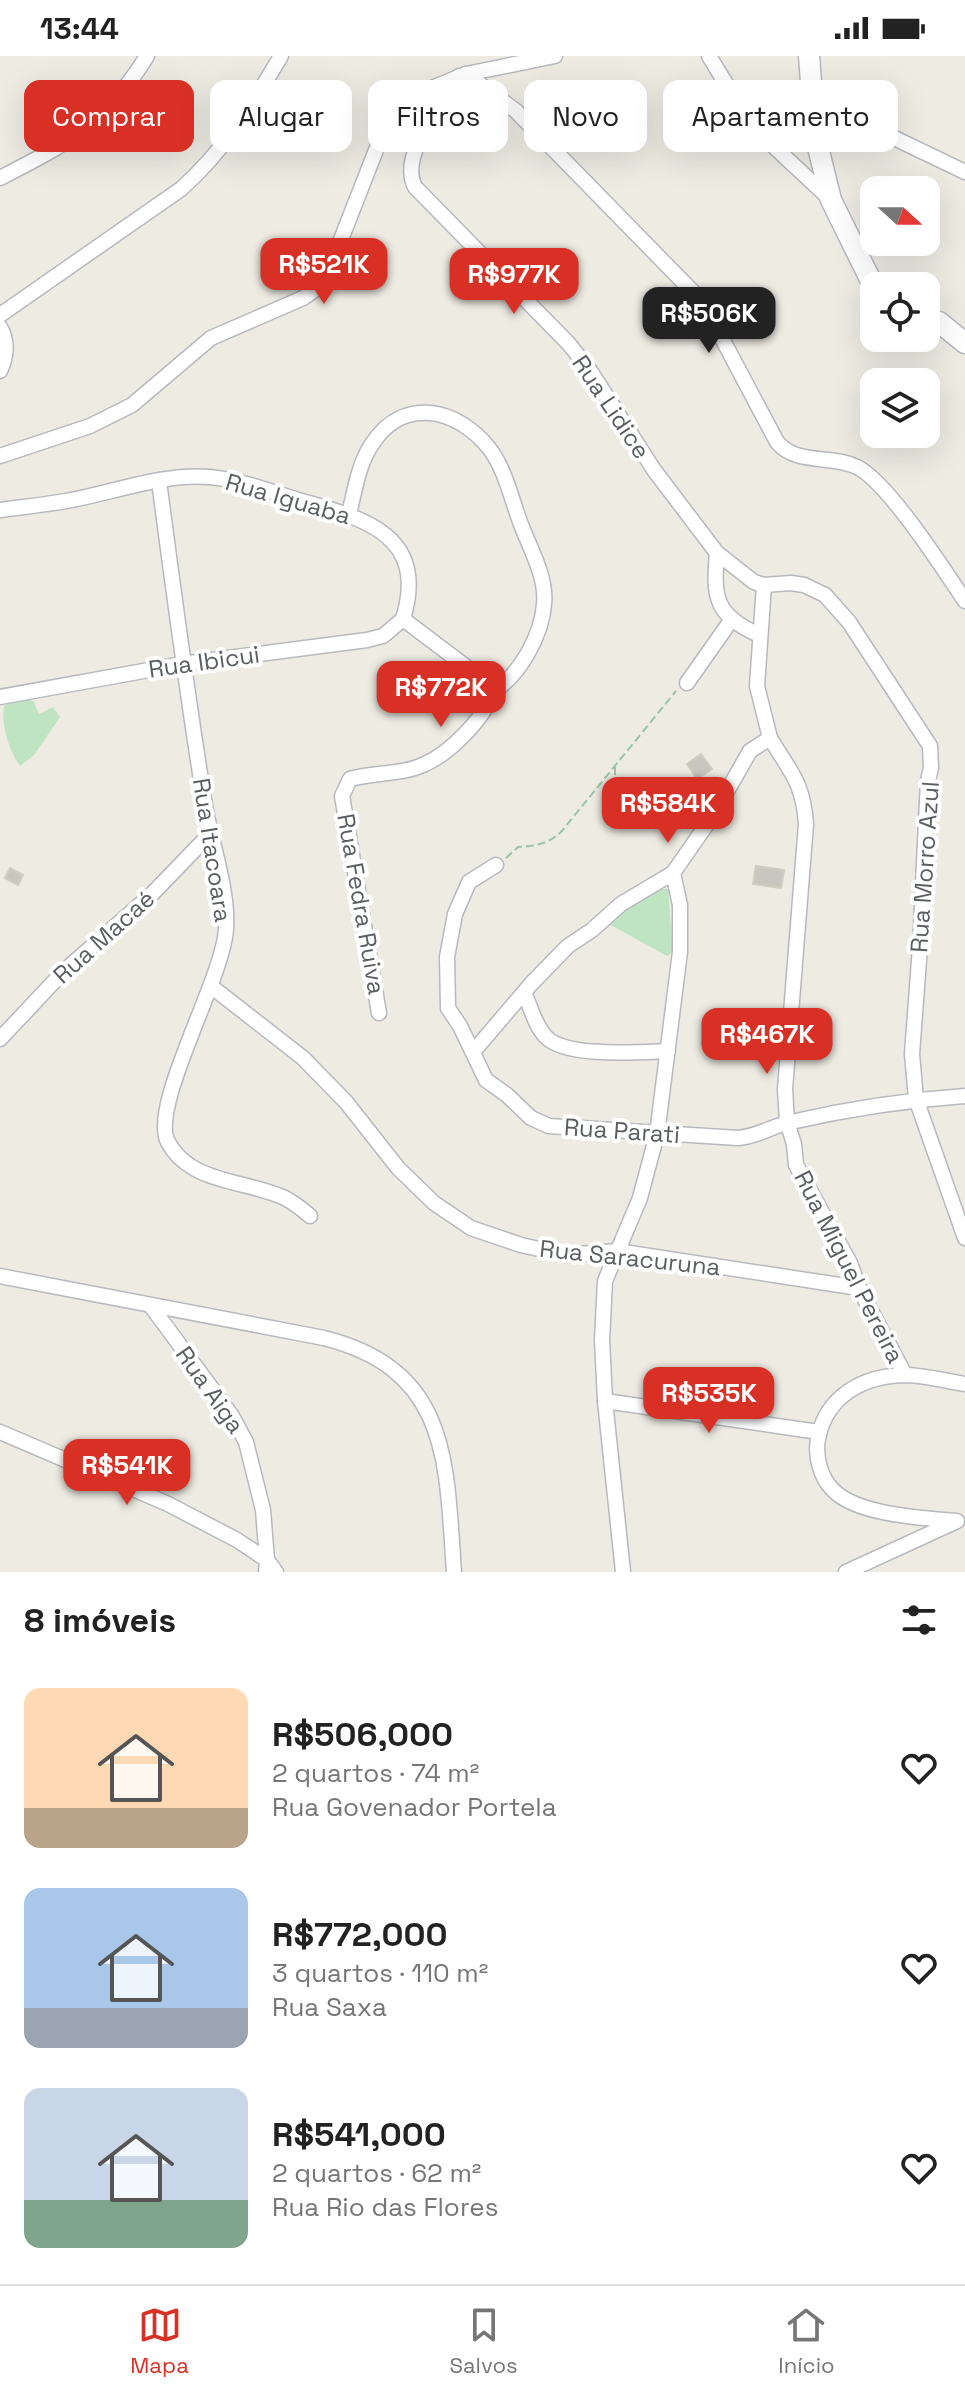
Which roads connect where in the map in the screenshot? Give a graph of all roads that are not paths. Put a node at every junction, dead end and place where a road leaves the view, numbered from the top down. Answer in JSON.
{"nodes":[{"id":1,"x":147,"y":56,"type":"edge"},
{"id":2,"x":281,"y":56,"type":"edge"},
{"id":3,"x":555,"y":56,"type":"edge"},
{"id":4,"x":709,"y":56,"type":"edge"},
{"id":5,"x":809,"y":56,"type":"edge"},
{"id":6,"x":462,"y":75,"type":"junction"},
{"id":7,"x":810,"y":80,"type":"edge"},
{"id":8,"x":898,"y":140,"type":"edge"},
{"id":9,"x":819,"y":152,"type":"edge"},
{"id":10,"x":965,"y":172,"type":"edge"},
{"id":11,"x":0,"y":178,"type":"edge"},
{"id":12,"x":831,"y":200,"type":"junction"},
{"id":13,"x":867,"y":272,"type":"edge"},
{"id":14,"x":0,"y":315,"type":"edge"},
{"id":15,"x":940,"y":323,"type":"edge"},
{"id":16,"x":940,"y":326,"type":"edge"},
{"id":17,"x":0,"y":327,"type":"edge"},
{"id":18,"x":965,"y":330,"type":"edge"},
{"id":19,"x":965,"y":343,"type":"edge"},
{"id":20,"x":0,"y":371,"type":"edge"},
{"id":21,"x":0,"y":456,"type":"edge"},
{"id":22,"x":159,"y":481,"type":"junction"},
{"id":23,"x":0,"y":510,"type":"edge"},
{"id":24,"x":349,"y":514,"type":"junction"},
{"id":25,"x":717,"y":553,"type":"junction"},
{"id":26,"x":759,"y":584,"type":"junction"},
{"id":27,"x":965,"y":601,"type":"edge"},
{"id":28,"x":403,"y":619,"type":"junction"},
{"id":29,"x":732,"y":619,"type":"junction"},
{"id":30,"x":759,"y":635,"type":"junction"},
{"id":31,"x":182,"y":664,"type":"junction"},
{"id":32,"x":687,"y":683,"type":"road end"},
{"id":33,"x":493,"y":691,"type":"junction"},
{"id":34,"x":0,"y":697,"type":"edge"},
{"id":35,"x":770,"y":738,"type":"junction"},
{"id":36,"x":209,"y":835,"type":"junction"},
{"id":37,"x":496,"y":865,"type":"road end"},
{"id":38,"x":673,"y":873,"type":"junction"},
{"id":39,"x":212,"y":987,"type":"junction"},
{"id":40,"x":524,"y":993,"type":"junction"},
{"id":41,"x":379,"y":1013,"type":"dead end"},
{"id":42,"x":0,"y":1039,"type":"edge"},
{"id":43,"x":668,"y":1051,"type":"junction"},
{"id":44,"x":473,"y":1052,"type":"junction"},
{"id":45,"x":965,"y":1096,"type":"edge"},
{"id":46,"x":916,"y":1099,"type":"junction"},
{"id":47,"x":787,"y":1122,"type":"junction"},
{"id":48,"x":657,"y":1134,"type":"junction"},
{"id":49,"x":310,"y":1216,"type":"dead end"},
{"id":50,"x":965,"y":1238,"type":"edge"},
{"id":51,"x":617,"y":1251,"type":"junction"},
{"id":52,"x":0,"y":1276,"type":"edge"},
{"id":53,"x":859,"y":1288,"type":"junction"},
{"id":54,"x":151,"y":1306,"type":"junction"},
{"id":55,"x":905,"y":1375,"type":"junction"},
{"id":56,"x":965,"y":1384,"type":"edge"},
{"id":57,"x":605,"y":1401,"type":"junction"},
{"id":58,"x":0,"y":1432,"type":"edge"},
{"id":59,"x":819,"y":1432,"type":"junction"},
{"id":60,"x":961,"y":1520,"type":"edge"},
{"id":61,"x":270,"y":1568,"type":"edge"},
{"id":62,"x":454,"y":1572,"type":"edge"},
{"id":63,"x":623,"y":1572,"type":"edge"},
{"id":64,"x":846,"y":1572,"type":"edge"}],
"edges":[{"from":1,"to":11,"type":"street"},
{"from":2,"to":14,"type":"street"},
{"from":3,"to":6,"type":"street"},
{"from":4,"to":12,"type":"street"},
{"from":5,"to":7,"type":"main road"},
{"from":6,"to":21,"type":"street"},
{"from":6,"to":25,"type":"street","name":"Rua Lidice"},
{"from":6,"to":27,"type":"street"},
{"from":8,"to":10,"type":"street"},
{"from":9,"to":12,"type":"main road"},
{"from":12,"to":13,"type":"main road"},
{"from":15,"to":18,"type":"street"},
{"from":16,"to":19,"type":"main road"},
{"from":17,"to":20,"type":"street"},
{"from":22,"to":23,"type":"street","name":"Rua Iguaba"},
{"from":22,"to":24,"type":"street","name":"Rua Iguaba"},
{"from":22,"to":31,"type":"street","name":"Rua Itacoara"},
{"from":24,"to":28,"type":"street","name":"Rua Iguaba"},
{"from":24,"to":33,"type":"street"},
{"from":25,"to":26,"type":"street","name":"Rua Lidice"},
{"from":25,"to":29,"type":"street"},
{"from":26,"to":30,"type":"street"},
{"from":26,"to":46,"type":"street","name":"Rua Morro Azul"},
{"from":28,"to":31,"type":"street","name":"Rua Ibicui"},
{"from":28,"to":33,"type":"street"},
{"from":29,"to":30,"type":"street"},
{"from":29,"to":32,"type":"street"},
{"from":30,"to":35,"type":"street"},
{"from":31,"to":34,"type":"street","name":"Rua Ibicui"},
{"from":31,"to":36,"type":"street","name":"Rua Itacoara"},
{"from":33,"to":41,"type":"street","name":"Rua Fedra Ruiva"},
{"from":35,"to":38,"type":"street"},
{"from":35,"to":47,"type":"street","name":"Rua Miguel Pereira"},
{"from":36,"to":39,"type":"street","name":"Rua Itacoara"},
{"from":36,"to":42,"type":"street","name":"Rua Macaé"},
{"from":37,"to":44,"type":"street","name":"Rua Parati"},
{"from":38,"to":40,"type":"street"},
{"from":38,"to":43,"type":"street"},
{"from":39,"to":49,"type":"street","name":"Rua Itacoara"},
{"from":39,"to":51,"type":"street","name":"Rua Saracuruna"},
{"from":40,"to":43,"type":"street"},
{"from":40,"to":44,"type":"street"},
{"from":43,"to":48,"type":"street"},
{"from":44,"to":48,"type":"street","name":"Rua Parati"},
{"from":45,"to":46,"type":"street","name":"Rua Parati"},
{"from":46,"to":47,"type":"street","name":"Rua Parati"},
{"from":46,"to":50,"type":"street","name":"Rua Morro Azul"},
{"from":47,"to":48,"type":"street","name":"Rua Parati"},
{"from":47,"to":53,"type":"street","name":"Rua Miguel Pereira"},
{"from":48,"to":51,"type":"street"},
{"from":51,"to":53,"type":"street","name":"Rua Saracuruna"},
{"from":51,"to":57,"type":"street"},
{"from":52,"to":54,"type":"street"},
{"from":53,"to":55,"type":"street","name":"Rua Miguel Pereira"},
{"from":54,"to":61,"type":"street","name":"Rua Aiga"},
{"from":54,"to":62,"type":"street"},
{"from":55,"to":56,"type":"street"},
{"from":55,"to":59,"type":"street"},
{"from":57,"to":59,"type":"street"},
{"from":57,"to":63,"type":"street"},
{"from":58,"to":61,"type":"street"},
{"from":59,"to":60,"type":"street"},
{"from":60,"to":64,"type":"street"}]}
